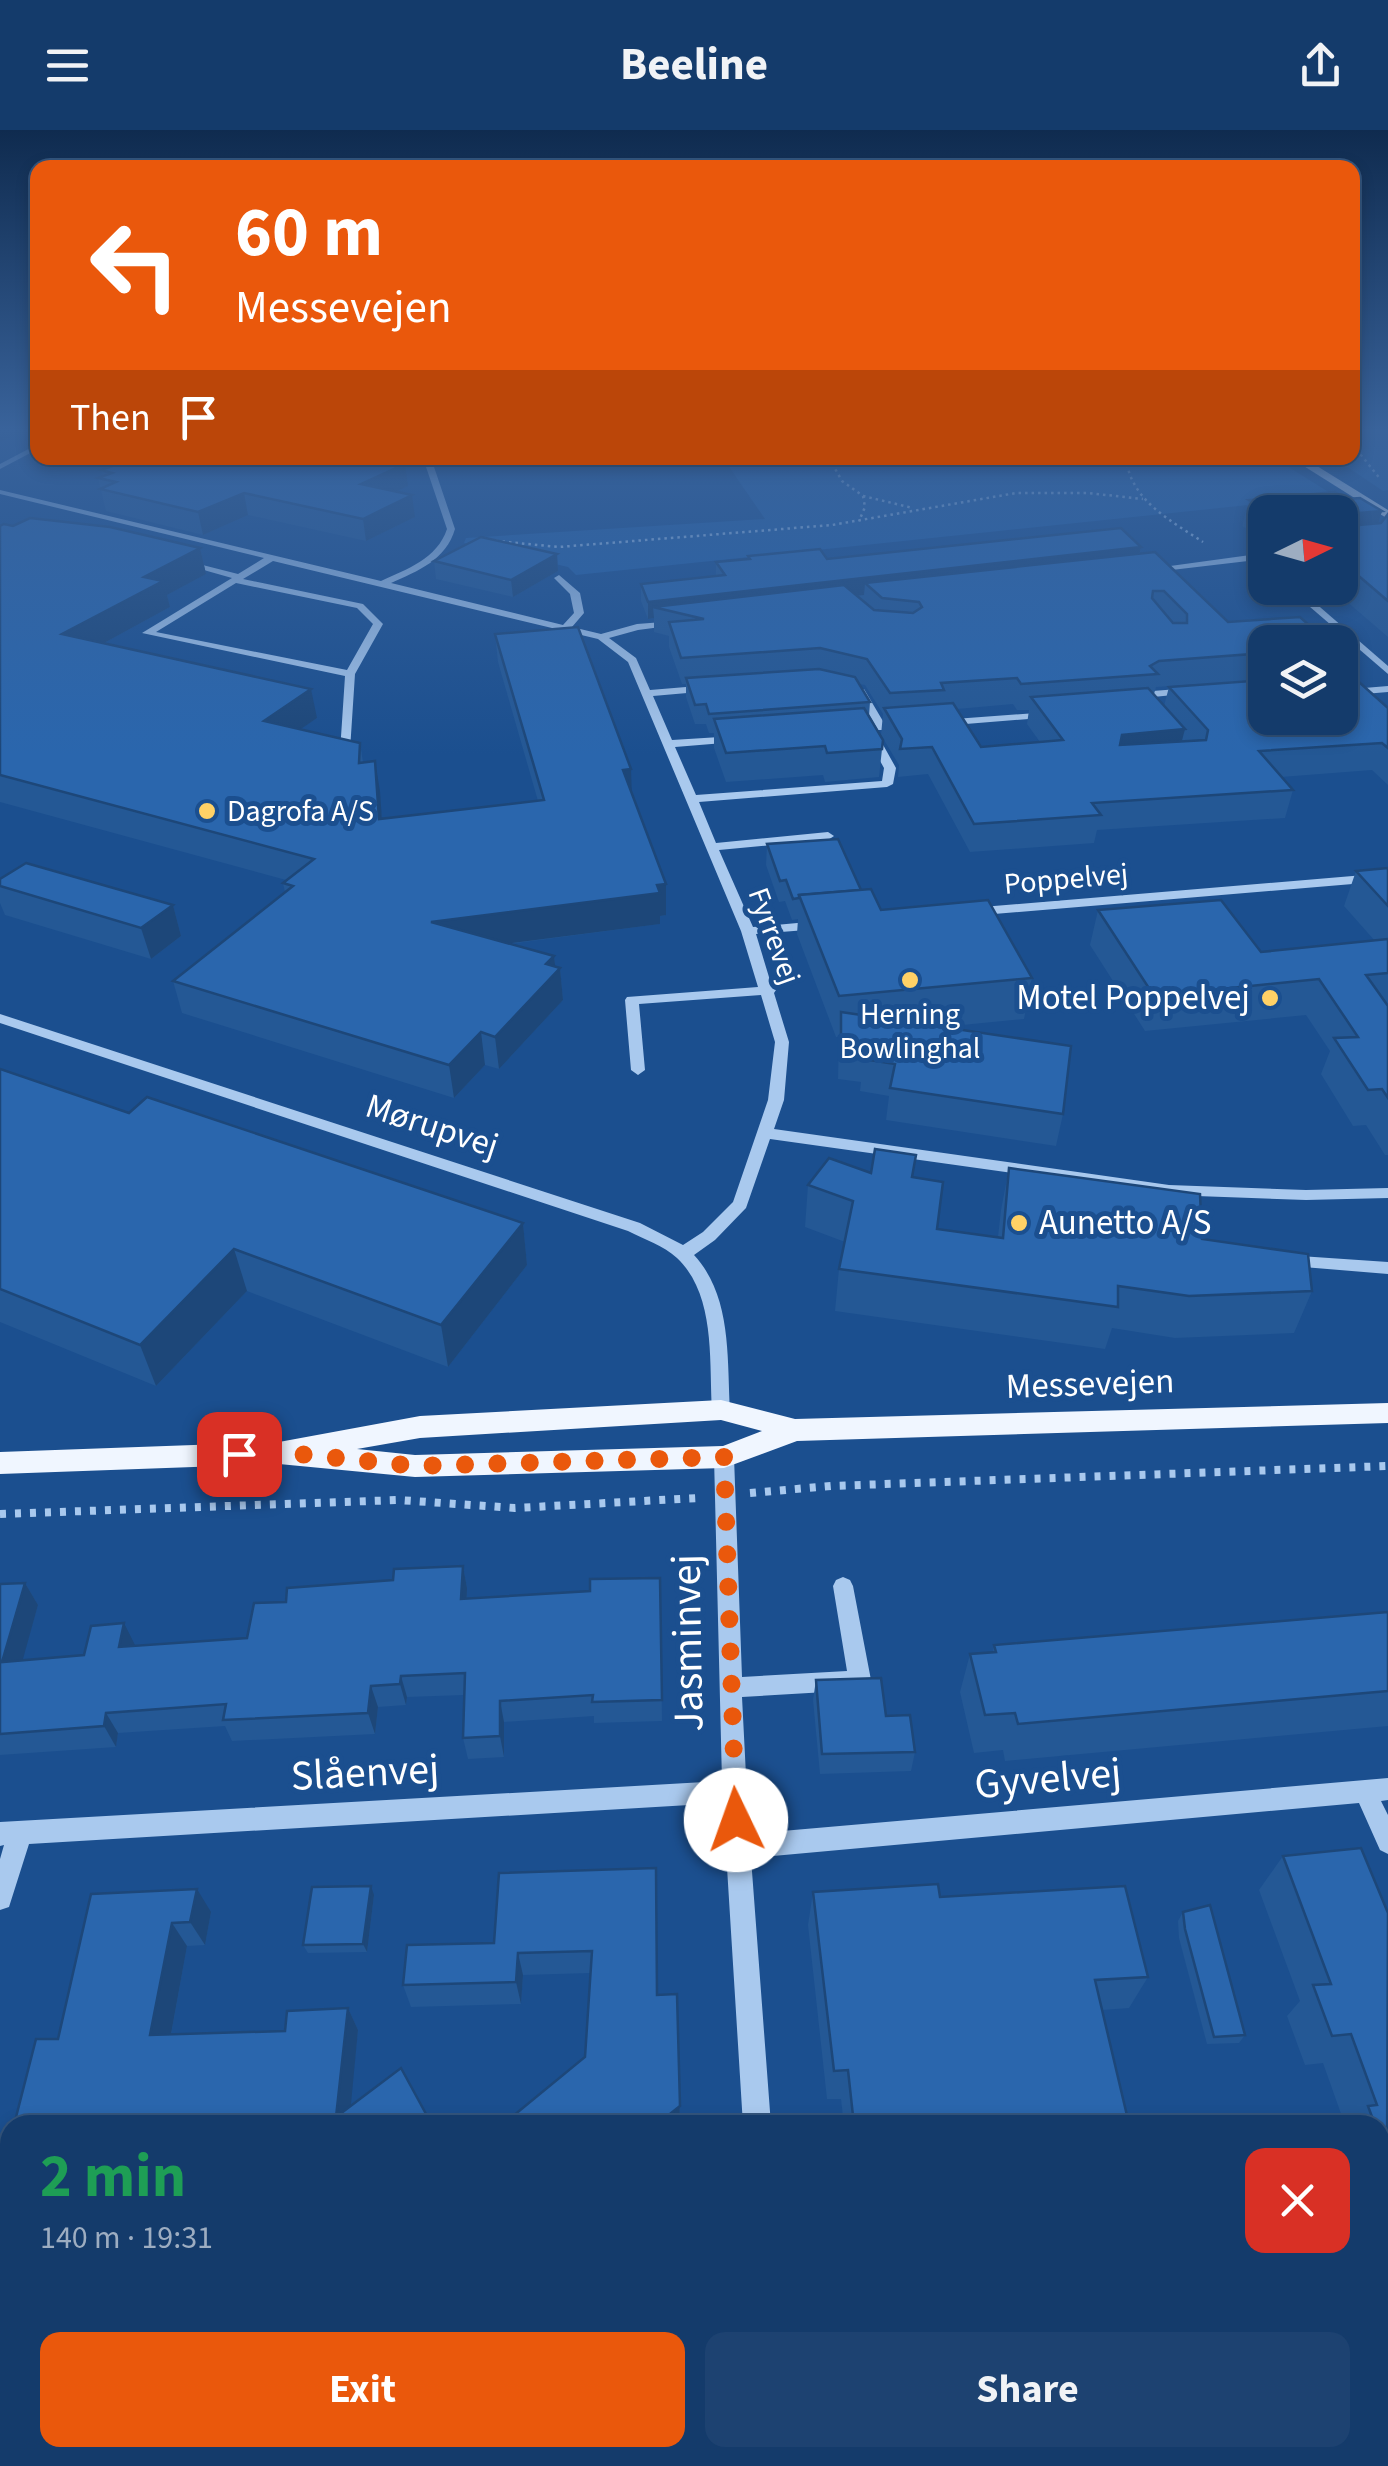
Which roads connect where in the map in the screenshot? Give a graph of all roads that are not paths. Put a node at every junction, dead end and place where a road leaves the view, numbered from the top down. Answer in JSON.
{"nodes":[{"id":1,"x":180,"y":536,"type":"edge"},
{"id":2,"x":450,"y":536,"type":"edge"},
{"id":3,"x":270,"y":558,"type":"junction"},
{"id":4,"x":172,"y":559,"type":"edge"},
{"id":5,"x":1248,"y":559,"type":"edge"},
{"id":6,"x":1134,"y":571,"type":"edge"},
{"id":7,"x":558,"y":578,"type":"dead end"},
{"id":8,"x":236,"y":579,"type":"junction"},
{"id":9,"x":380,"y":585,"type":"junction"},
{"id":10,"x":1313,"y":605,"type":"edge"},
{"id":11,"x":693,"y":621,"type":"edge"},
{"id":12,"x":565,"y":629,"type":"junction"},
{"id":13,"x":601,"y":637,"type":"junction"},
{"id":14,"x":1388,"y":671,"type":"edge"},
{"id":15,"x":350,"y":674,"type":"junction"},
{"id":16,"x":722,"y":688,"type":"edge"},
{"id":17,"x":846,"y":688,"type":"edge"},
{"id":18,"x":1388,"y":689,"type":"edge"},
{"id":19,"x":1209,"y":690,"type":"edge"},
{"id":20,"x":1358,"y":692,"type":"edge"},
{"id":21,"x":646,"y":693,"type":"junction"},
{"id":22,"x":1153,"y":694,"type":"edge"},
{"id":23,"x":1197,"y":704,"type":"edge"},
{"id":24,"x":1147,"y":708,"type":"edge"},
{"id":25,"x":1062,"y":714,"type":"edge"},
{"id":26,"x":918,"y":725,"type":"edge"},
{"id":27,"x":900,"y":726,"type":"edge"},
{"id":28,"x":875,"y":728,"type":"junction"},
{"id":29,"x":850,"y":730,"type":"edge"},
{"id":30,"x":758,"y":738,"type":"edge"},
{"id":31,"x":667,"y":744,"type":"junction"},
{"id":32,"x":344,"y":750,"type":"edge"},
{"id":33,"x":691,"y":799,"type":"junction"},
{"id":34,"x":828,"y":836,"type":"edge"},
{"id":35,"x":712,"y":847,"type":"junction"},
{"id":36,"x":1388,"y":877,"type":"edge"},
{"id":37,"x":951,"y":914,"type":"edge"},
{"id":38,"x":840,"y":923,"type":"edge"},
{"id":39,"x":748,"y":930,"type":"junction"},
{"id":40,"x":769,"y":990,"type":"junction"},
{"id":41,"x":0,"y":1018,"type":"edge"},
{"id":42,"x":638,"y":1070,"type":"dead end"},
{"id":43,"x":765,"y":1133,"type":"junction"},
{"id":44,"x":1388,"y":1194,"type":"edge"},
{"id":45,"x":683,"y":1254,"type":"junction"},
{"id":46,"x":1263,"y":1260,"type":"edge"},
{"id":47,"x":1388,"y":1268,"type":"edge"},
{"id":48,"x":721,"y":1410,"type":"junction"},
{"id":49,"x":1388,"y":1413,"type":"edge"},
{"id":50,"x":795,"y":1430,"type":"junction"},
{"id":51,"x":279,"y":1452,"type":"junction"},
{"id":52,"x":724,"y":1457,"type":"junction"},
{"id":53,"x":0,"y":1463,"type":"edge"},
{"id":54,"x":843,"y":1586,"type":"dead end"},
{"id":55,"x":732,"y":1688,"type":"junction"},
{"id":56,"x":1376,"y":1790,"type":"edge"},
{"id":57,"x":734,"y":1792,"type":"junction"},
{"id":58,"x":10,"y":1834,"type":"edge"},
{"id":59,"x":1388,"y":1842,"type":"edge"},
{"id":60,"x":738,"y":1847,"type":"junction"},
{"id":61,"x":0,"y":1898,"type":"edge"},
{"id":62,"x":757,"y":2115,"type":"edge"}],
"edges":[{"from":1,"to":3,"type":"street"},
{"from":2,"to":9,"type":"street"},
{"from":3,"to":8,"type":"street"},
{"from":3,"to":9,"type":"street"},
{"from":4,"to":8,"type":"street"},
{"from":5,"to":6,"type":"street"},
{"from":7,"to":12,"type":"street"},
{"from":8,"to":15,"type":"street"},
{"from":8,"to":15,"type":"street"},
{"from":9,"to":12,"type":"street"},
{"from":10,"to":14,"type":"street"},
{"from":11,"to":13,"type":"street"},
{"from":12,"to":13,"type":"street"},
{"from":13,"to":21,"type":"street","name":"Fyrrevej"},
{"from":15,"to":32,"type":"street"},
{"from":16,"to":21,"type":"street"},
{"from":17,"to":28,"type":"street"},
{"from":18,"to":20,"type":"street"},
{"from":19,"to":22,"type":"street"},
{"from":21,"to":31,"type":"street","name":"Fyrrevej"},
{"from":23,"to":24,"type":"street"},
{"from":25,"to":26,"type":"street"},
{"from":27,"to":28,"type":"street"},
{"from":28,"to":29,"type":"street"},
{"from":28,"to":33,"type":"street"},
{"from":30,"to":31,"type":"street"},
{"from":31,"to":33,"type":"street","name":"Fyrrevej"},
{"from":33,"to":35,"type":"street","name":"Fyrrevej"},
{"from":34,"to":35,"type":"street"},
{"from":35,"to":39,"type":"street","name":"Fyrrevej"},
{"from":36,"to":37,"type":"street","name":"Poppelvej"},
{"from":38,"to":39,"type":"street"},
{"from":39,"to":40,"type":"street","name":"Fyrrevej"},
{"from":40,"to":42,"type":"street"},
{"from":40,"to":43,"type":"street","name":"Fyrrevej"},
{"from":41,"to":45,"type":"street","name":"Mørupvej"},
{"from":43,"to":44,"type":"street"},
{"from":43,"to":45,"type":"street","name":"Fyrrevej"},
{"from":45,"to":48,"type":"street"},
{"from":46,"to":47,"type":"street"},
{"from":48,"to":50,"type":"main road","name":"Messevejen"},
{"from":48,"to":51,"type":"main road","name":"Messevejen"},
{"from":48,"to":52,"type":"main road"},
{"from":49,"to":50,"type":"main road","name":"Messevejen"},
{"from":50,"to":52,"type":"main road","name":"Messevejen"},
{"from":51,"to":52,"type":"main road","name":"Messevejen"},
{"from":51,"to":53,"type":"main road","name":"Messevejen"},
{"from":52,"to":55,"type":"street","name":"Jasminvej"},
{"from":54,"to":55,"type":"street"},
{"from":55,"to":57,"type":"street","name":"Jasminvej"},
{"from":56,"to":59,"type":"street","name":"Gyvelvej"},
{"from":56,"to":60,"type":"street","name":"Gyvelvej"},
{"from":57,"to":58,"type":"street","name":"Slåenvej"},
{"from":57,"to":60,"type":"street","name":"Jasminvej"},
{"from":58,"to":61,"type":"street"},
{"from":60,"to":62,"type":"street","name":"Jasminvej"}]}
